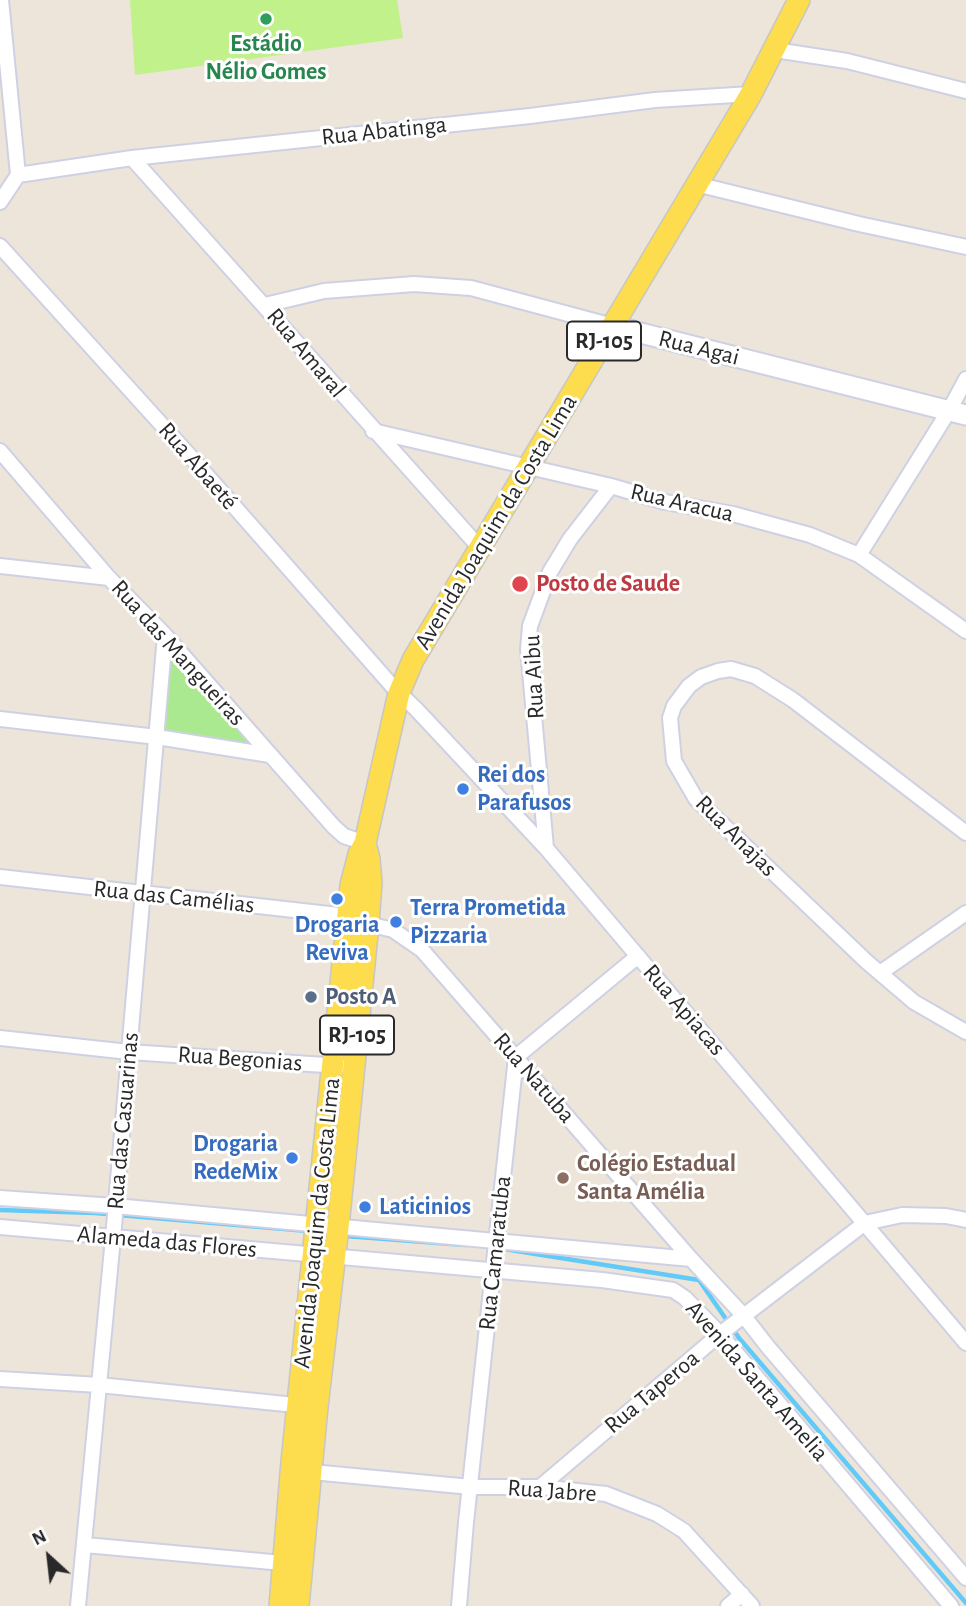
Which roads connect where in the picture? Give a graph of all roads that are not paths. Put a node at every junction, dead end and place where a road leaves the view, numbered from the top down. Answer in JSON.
{"nodes":[{"id":1,"x":1,"y":0,"type":"edge"},
{"id":2,"x":799,"y":0,"type":"edge"},
{"id":3,"x":775,"y":50,"type":"junction"},
{"id":4,"x":966,"y":91,"type":"edge"},
{"id":5,"x":751,"y":94,"type":"junction"},
{"id":6,"x":132,"y":158,"type":"junction"},
{"id":7,"x":18,"y":175,"type":"junction"},
{"id":8,"x":696,"y":184,"type":"junction"},
{"id":9,"x":0,"y":202,"type":"edge"},
{"id":10,"x":0,"y":246,"type":"edge"},
{"id":11,"x":966,"y":247,"type":"edge"},
{"id":12,"x":265,"y":306,"type":"junction"},
{"id":13,"x":613,"y":326,"type":"junction"},
{"id":14,"x":966,"y":379,"type":"edge"},
{"id":15,"x":958,"y":412,"type":"edge"},
{"id":16,"x":373,"y":431,"type":"junction"},
{"id":17,"x":0,"y":451,"type":"edge"},
{"id":18,"x":528,"y":467,"type":"junction"},
{"id":19,"x":611,"y":486,"type":"junction"},
{"id":20,"x":480,"y":548,"type":"junction"},
{"id":21,"x":859,"y":555,"type":"junction"},
{"id":22,"x":0,"y":566,"type":"edge"},
{"id":23,"x":109,"y":578,"type":"junction"},
{"id":24,"x":966,"y":631,"type":"edge"},
{"id":25,"x":165,"y":635,"type":"junction"},
{"id":26,"x":396,"y":690,"type":"junction"},
{"id":27,"x":0,"y":719,"type":"edge"},
{"id":28,"x":158,"y":737,"type":"junction"},
{"id":29,"x":270,"y":755,"type":"junction"},
{"id":30,"x":966,"y":833,"type":"edge"},
{"id":31,"x":365,"y":843,"type":"junction"},
{"id":32,"x":545,"y":848,"type":"junction"},
{"id":33,"x":0,"y":877,"type":"edge"},
{"id":34,"x":144,"y":894,"type":"junction"},
{"id":35,"x":966,"y":913,"type":"edge"},
{"id":36,"x":348,"y":916,"type":"junction"},
{"id":37,"x":368,"y":924,"type":"junction"},
{"id":38,"x":638,"y":956,"type":"junction"},
{"id":39,"x":880,"y":973,"type":"junction"},
{"id":40,"x":966,"y":1032,"type":"edge"},
{"id":41,"x":0,"y":1038,"type":"edge"},
{"id":42,"x":129,"y":1052,"type":"junction"},
{"id":43,"x":516,"y":1058,"type":"junction"},
{"id":44,"x":343,"y":1066,"type":"junction"},
{"id":45,"x":0,"y":1198,"type":"edge"},
{"id":46,"x":115,"y":1206,"type":"junction"},
{"id":47,"x":966,"y":1220,"type":"edge"},
{"id":48,"x":865,"y":1223,"type":"junction"},
{"id":49,"x":327,"y":1226,"type":"junction"},
{"id":50,"x":0,"y":1227,"type":"edge"},
{"id":51,"x":113,"y":1238,"type":"junction"},
{"id":52,"x":495,"y":1242,"type":"junction"},
{"id":53,"x":324,"y":1255,"type":"junction"},
{"id":54,"x":691,"y":1259,"type":"junction"},
{"id":55,"x":493,"y":1271,"type":"junction"},
{"id":56,"x":743,"y":1315,"type":"junction"},
{"id":57,"x":720,"y":1334,"type":"junction"},
{"id":58,"x":966,"y":1343,"type":"edge"},
{"id":59,"x":0,"y":1378,"type":"edge"},
{"id":60,"x":99,"y":1385,"type":"junction"},
{"id":61,"x":307,"y":1406,"type":"junction"},
{"id":62,"x":312,"y":1472,"type":"junction"},
{"id":63,"x":471,"y":1487,"type":"junction"},
{"id":64,"x":540,"y":1487,"type":"junction"},
{"id":65,"x":85,"y":1545,"type":"junction"},
{"id":66,"x":283,"y":1563,"type":"junction"},
{"id":67,"x":966,"y":1578,"type":"edge"},
{"id":68,"x":742,"y":1594,"type":"junction"},
{"id":69,"x":78,"y":1606,"type":"edge"},
{"id":70,"x":281,"y":1606,"type":"edge"},
{"id":71,"x":298,"y":1606,"type":"edge"},
{"id":72,"x":459,"y":1606,"type":"edge"},
{"id":73,"x":728,"y":1606,"type":"edge"},
{"id":74,"x":752,"y":1606,"type":"edge"},
{"id":75,"x":951,"y":1606,"type":"edge"}],
"edges":[{"from":1,"to":7,"type":"street"},
{"from":2,"to":3,"type":"main road","name":"Avenida Joaquim da Costa Lima","number":"RJ-105"},
{"from":3,"to":4,"type":"street"},
{"from":3,"to":5,"type":"main road","name":"Avenida Joaquim da Costa Lima","number":"RJ-105"},
{"from":5,"to":6,"type":"street","name":"Rua Abatinga"},
{"from":5,"to":8,"type":"main road","name":"Avenida Joaquim da Costa Lima","number":"RJ-105"},
{"from":6,"to":7,"type":"street","name":"Rua Abatinga"},
{"from":6,"to":12,"type":"street","name":"Rua Amaral"},
{"from":7,"to":9,"type":"street"},
{"from":8,"to":11,"type":"street"},
{"from":8,"to":13,"type":"main road","name":"Avenida Joaquim da Costa Lima","number":"RJ-105"},
{"from":10,"to":26,"type":"street","name":"Rua Abaeté"},
{"from":12,"to":13,"type":"street","name":"Rua Agai"},
{"from":12,"to":16,"type":"street","name":"Rua Amaral"},
{"from":13,"to":15,"type":"street","name":"Rua Agai"},
{"from":13,"to":18,"type":"main road","name":"Avenida Joaquim da Costa Lima","number":"RJ-105"},
{"from":14,"to":15,"type":"street"},
{"from":15,"to":21,"type":"street"},
{"from":16,"to":18,"type":"street","name":"Rua Aracua"},
{"from":16,"to":20,"type":"street","name":"Rua Amaral"},
{"from":17,"to":23,"type":"street","name":"Rua das Mangueiras"},
{"from":18,"to":19,"type":"street","name":"Rua Aracua"},
{"from":18,"to":20,"type":"main road","name":"Avenida Joaquim da Costa Lima","number":"RJ-105"},
{"from":19,"to":21,"type":"street","name":"Rua Aracua"},
{"from":19,"to":32,"type":"street","name":"Rua Aibu"},
{"from":20,"to":26,"type":"main road","name":"Avenida Joaquim da Costa Lima","number":"RJ-105"},
{"from":21,"to":24,"type":"street","name":"Rua Aracua"},
{"from":22,"to":23,"type":"street"},
{"from":23,"to":25,"type":"street","name":"Rua das Mangueiras"},
{"from":25,"to":28,"type":"street","name":"Rua das Casuarinas"},
{"from":25,"to":29,"type":"street","name":"Rua das Mangueiras"},
{"from":26,"to":31,"type":"main road","name":"Avenida Joaquim da Costa Lima","number":"RJ-105"},
{"from":26,"to":32,"type":"street","name":"Rua Apiacas"},
{"from":27,"to":28,"type":"street"},
{"from":28,"to":29,"type":"street"},
{"from":28,"to":34,"type":"street","name":"Rua das Casuarinas"},
{"from":29,"to":31,"type":"street","name":"Rua das Mangueiras"},
{"from":30,"to":39,"type":"street","name":"Rua Anajas"},
{"from":31,"to":36,"type":"main road","name":"Avenida Joaquim da Costa Lima","number":"RJ-105"},
{"from":31,"to":37,"type":"main road","name":"Avenida Joaquim da Costa Lima","number":"RJ-105"},
{"from":32,"to":38,"type":"street","name":"Rua Apiacas"},
{"from":33,"to":34,"type":"street","name":"Rua das Camélias"},
{"from":34,"to":36,"type":"street","name":"Rua das Camélias"},
{"from":34,"to":42,"type":"street","name":"Rua das Casuarinas"},
{"from":35,"to":39,"type":"street"},
{"from":36,"to":44,"type":"main road","name":"Avenida Joaquim da Costa Lima","number":"RJ-105"},
{"from":37,"to":43,"type":"street","name":"Rua Natuba"},
{"from":37,"to":44,"type":"main road","name":"Avenida Joaquim da Costa Lima","number":"RJ-105"},
{"from":38,"to":43,"type":"street"},
{"from":38,"to":48,"type":"street","name":"Rua Apiacas"},
{"from":39,"to":40,"type":"street","name":"Rua Anajas"},
{"from":41,"to":42,"type":"street","name":"Rua Begonias"},
{"from":42,"to":44,"type":"street","name":"Rua Begonias"},
{"from":42,"to":46,"type":"street","name":"Rua das Casuarinas"},
{"from":43,"to":52,"type":"street","name":"Rua Camaratuba"},
{"from":43,"to":54,"type":"street","name":"Rua Natuba"},
{"from":44,"to":49,"type":"main road","name":"Avenida Joaquim da Costa Lima","number":"RJ-105"},
{"from":45,"to":46,"type":"street"},
{"from":46,"to":49,"type":"street"},
{"from":46,"to":51,"type":"street","name":"Rua das Casuarinas"},
{"from":47,"to":48,"type":"street"},
{"from":48,"to":56,"type":"street","name":"Rua Taperoa"},
{"from":48,"to":58,"type":"street","name":"Rua Apiacas"},
{"from":49,"to":52,"type":"street"},
{"from":49,"to":53,"type":"main road","name":"Avenida Joaquim da Costa Lima","number":"RJ-105"},
{"from":50,"to":51,"type":"street","name":"Alameda das Flores"},
{"from":51,"to":53,"type":"street","name":"Alameda das Flores"},
{"from":51,"to":60,"type":"street","name":"Rua das Casuarinas"},
{"from":52,"to":54,"type":"street"},
{"from":52,"to":55,"type":"street","name":"Rua Camaratuba"},
{"from":53,"to":55,"type":"street","name":"Avenida Santa Amelia"},
{"from":53,"to":61,"type":"main road","name":"Avenida Joaquim da Costa Lima","number":"RJ-105"},
{"from":54,"to":56,"type":"street","name":"Rua Natuba"},
{"from":55,"to":57,"type":"street","name":"Avenida Santa Amelia"},
{"from":55,"to":63,"type":"street","name":"Rua Camaratuba"},
{"from":56,"to":57,"type":"street","name":"Rua Taperoa"},
{"from":56,"to":67,"type":"street","name":"Avenida Santa Amelia"},
{"from":57,"to":64,"type":"street","name":"Rua Taperoa"},
{"from":57,"to":75,"type":"street","name":"Avenida Santa Amelia"},
{"from":59,"to":60,"type":"street"},
{"from":60,"to":61,"type":"street"},
{"from":60,"to":65,"type":"street","name":"Rua das Casuarinas"},
{"from":61,"to":62,"type":"main road","name":"Avenida Joaquim da Costa Lima","number":"RJ-105"},
{"from":61,"to":66,"type":"main road","name":"Avenida Joaquim da Costa Lima","number":"RJ-105"},
{"from":62,"to":63,"type":"street","name":"Rua Jabre"},
{"from":62,"to":71,"type":"main road","name":"Avenida Joaquim da Costa Lima","number":"RJ-105"},
{"from":63,"to":64,"type":"street","name":"Rua Jabre"},
{"from":63,"to":72,"type":"street","name":"Rua Camaratuba"},
{"from":64,"to":68,"type":"street","name":"Rua Jabre"},
{"from":65,"to":66,"type":"street"},
{"from":65,"to":69,"type":"street","name":"Rua das Casuarinas"},
{"from":66,"to":70,"type":"main road","name":"Avenida Joaquim da Costa Lima","number":"RJ-105"},
{"from":68,"to":73,"type":"street"},
{"from":68,"to":74,"type":"street","name":"Rua Jabre"}]}
